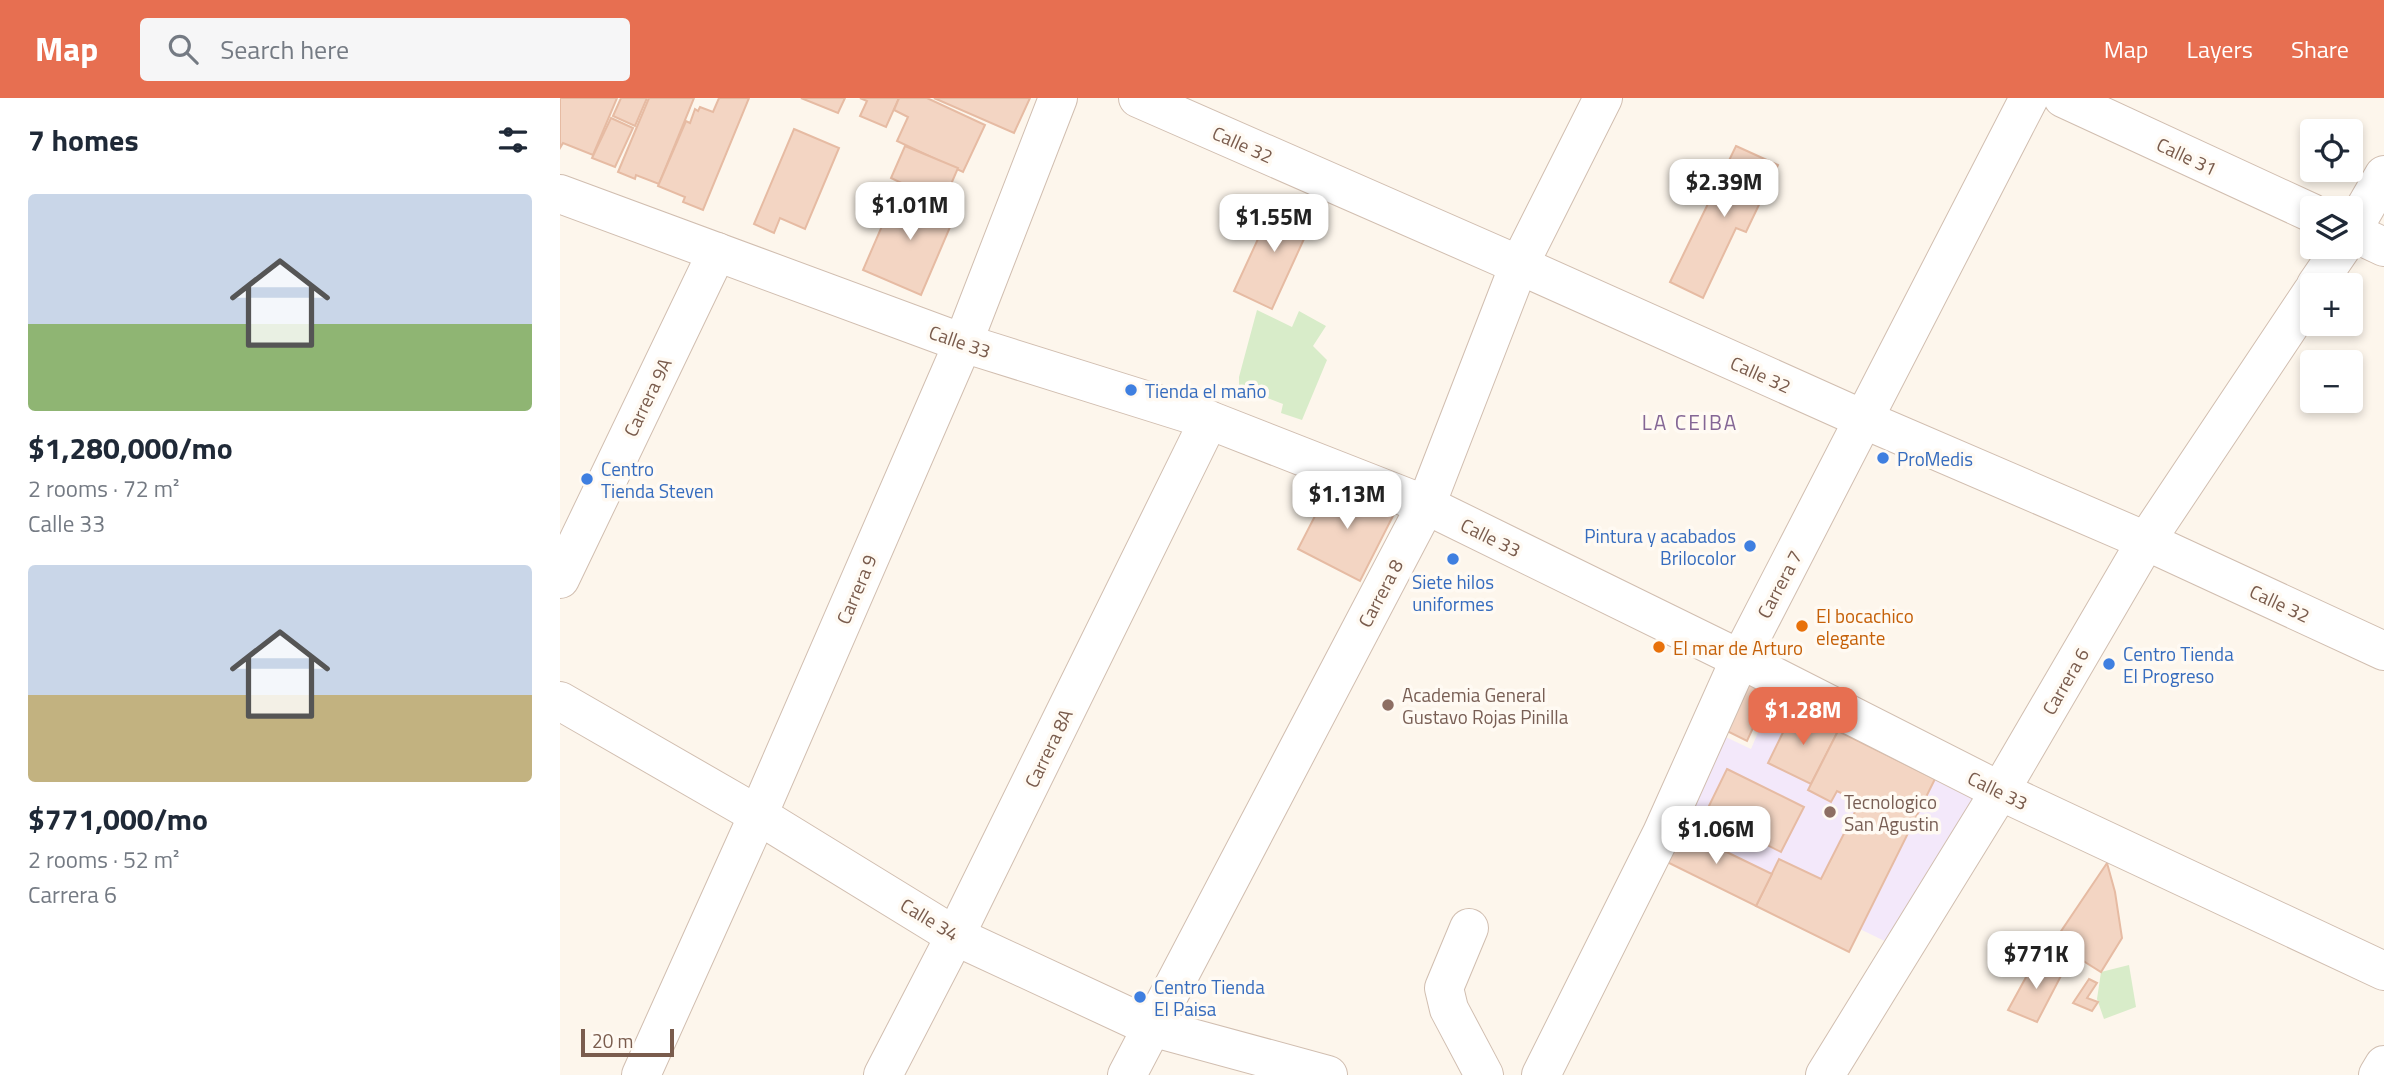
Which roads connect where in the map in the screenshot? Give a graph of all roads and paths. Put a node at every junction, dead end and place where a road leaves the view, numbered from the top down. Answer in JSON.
{"nodes":[{"id":1,"x":1058,"y":98,"type":"edge"},
{"id":2,"x":1138,"y":98,"type":"edge"},
{"id":3,"x":1604,"y":98,"type":"edge"},
{"id":4,"x":2029,"y":98,"type":"edge"},
{"id":5,"x":2063,"y":98,"type":"edge"},
{"id":6,"x":2384,"y":175,"type":"edge"},
{"id":7,"x":560,"y":194,"type":"edge"},
{"id":8,"x":2300,"y":207,"type":"edge"},
{"id":9,"x":2363,"y":222,"type":"edge"},
{"id":10,"x":717,"y":252,"type":"junction"},
{"id":11,"x":2338,"y":259,"type":"edge"},
{"id":12,"x":1519,"y":265,"type":"junction"},
{"id":13,"x":2326,"y":273,"type":"edge"},
{"id":14,"x":2300,"y":310,"type":"edge"},
{"id":15,"x":963,"y":343,"type":"junction"},
{"id":16,"x":1209,"y":420,"type":"junction"},
{"id":17,"x":1865,"y":420,"type":"junction"},
{"id":18,"x":1426,"y":505,"type":"junction"},
{"id":19,"x":2146,"y":541,"type":"junction"},
{"id":20,"x":560,"y":579,"type":"edge"},
{"id":21,"x":2384,"y":651,"type":"edge"},
{"id":22,"x":1740,"y":659,"type":"junction"},
{"id":23,"x":560,"y":701,"type":"edge"},
{"id":24,"x":2000,"y":791,"type":"junction"},
{"id":25,"x":758,"y":815,"type":"junction"},
{"id":26,"x":1469,"y":928,"type":"dead end"},
{"id":27,"x":956,"y":936,"type":"junction"},
{"id":28,"x":2384,"y":971,"type":"edge"},
{"id":29,"x":1152,"y":1027,"type":"junction"},
{"id":30,"x":2384,"y":1065,"type":"edge"},
{"id":31,"x":641,"y":1075,"type":"edge"},
{"id":32,"x":883,"y":1075,"type":"edge"},
{"id":33,"x":1127,"y":1075,"type":"edge"},
{"id":34,"x":1328,"y":1075,"type":"edge"},
{"id":35,"x":1484,"y":1075,"type":"edge"},
{"id":36,"x":1541,"y":1075,"type":"edge"},
{"id":37,"x":1825,"y":1075,"type":"edge"},
{"id":38,"x":2378,"y":1075,"type":"edge"}],
"edges":[{"from":1,"to":15,"type":"street","name":"Carrera 9"},
{"from":2,"to":12,"type":"street","name":"Calle 32"},
{"from":3,"to":12,"type":"street","name":"Carrera 8"},
{"from":4,"to":17,"type":"street","name":"Carrera 7"},
{"from":5,"to":8,"type":"street","name":"Calle 31"},
{"from":6,"to":9,"type":"street"},
{"from":7,"to":10,"type":"street","name":"Calle 33"},
{"from":10,"to":15,"type":"street","name":"Calle 33"},
{"from":10,"to":20,"type":"street","name":"Carrera 9A"},
{"from":11,"to":13,"type":"street"},
{"from":12,"to":17,"type":"street","name":"Calle 32"},
{"from":12,"to":18,"type":"street","name":"Carrera 8"},
{"from":14,"to":19,"type":"street","name":"Carrera 6"},
{"from":15,"to":16,"type":"street","name":"Calle 33"},
{"from":15,"to":25,"type":"street","name":"Carrera 9"},
{"from":16,"to":18,"type":"street","name":"Calle 33"},
{"from":16,"to":27,"type":"street","name":"Carrera 8A"},
{"from":17,"to":19,"type":"street","name":"Calle 32"},
{"from":17,"to":22,"type":"street","name":"Carrera 7"},
{"from":18,"to":22,"type":"street","name":"Calle 33"},
{"from":18,"to":29,"type":"street","name":"Carrera 8"},
{"from":19,"to":21,"type":"street","name":"Calle 32"},
{"from":19,"to":24,"type":"street","name":"Carrera 6"},
{"from":22,"to":24,"type":"street","name":"Calle 33"},
{"from":22,"to":36,"type":"street","name":"Carrera 7"},
{"from":23,"to":25,"type":"street","name":"Calle 34"},
{"from":24,"to":28,"type":"street","name":"Calle 33"},
{"from":24,"to":37,"type":"street","name":"Carrera 6"},
{"from":25,"to":27,"type":"street","name":"Calle 34"},
{"from":25,"to":31,"type":"street","name":"Carrera 9"},
{"from":26,"to":35,"type":"street"},
{"from":27,"to":29,"type":"street","name":"Calle 34"},
{"from":27,"to":32,"type":"street","name":"Carrera 8A"},
{"from":29,"to":33,"type":"street","name":"Carrera 8"},
{"from":29,"to":34,"type":"street","name":"Calle 34"},
{"from":30,"to":38,"type":"street"}]}
